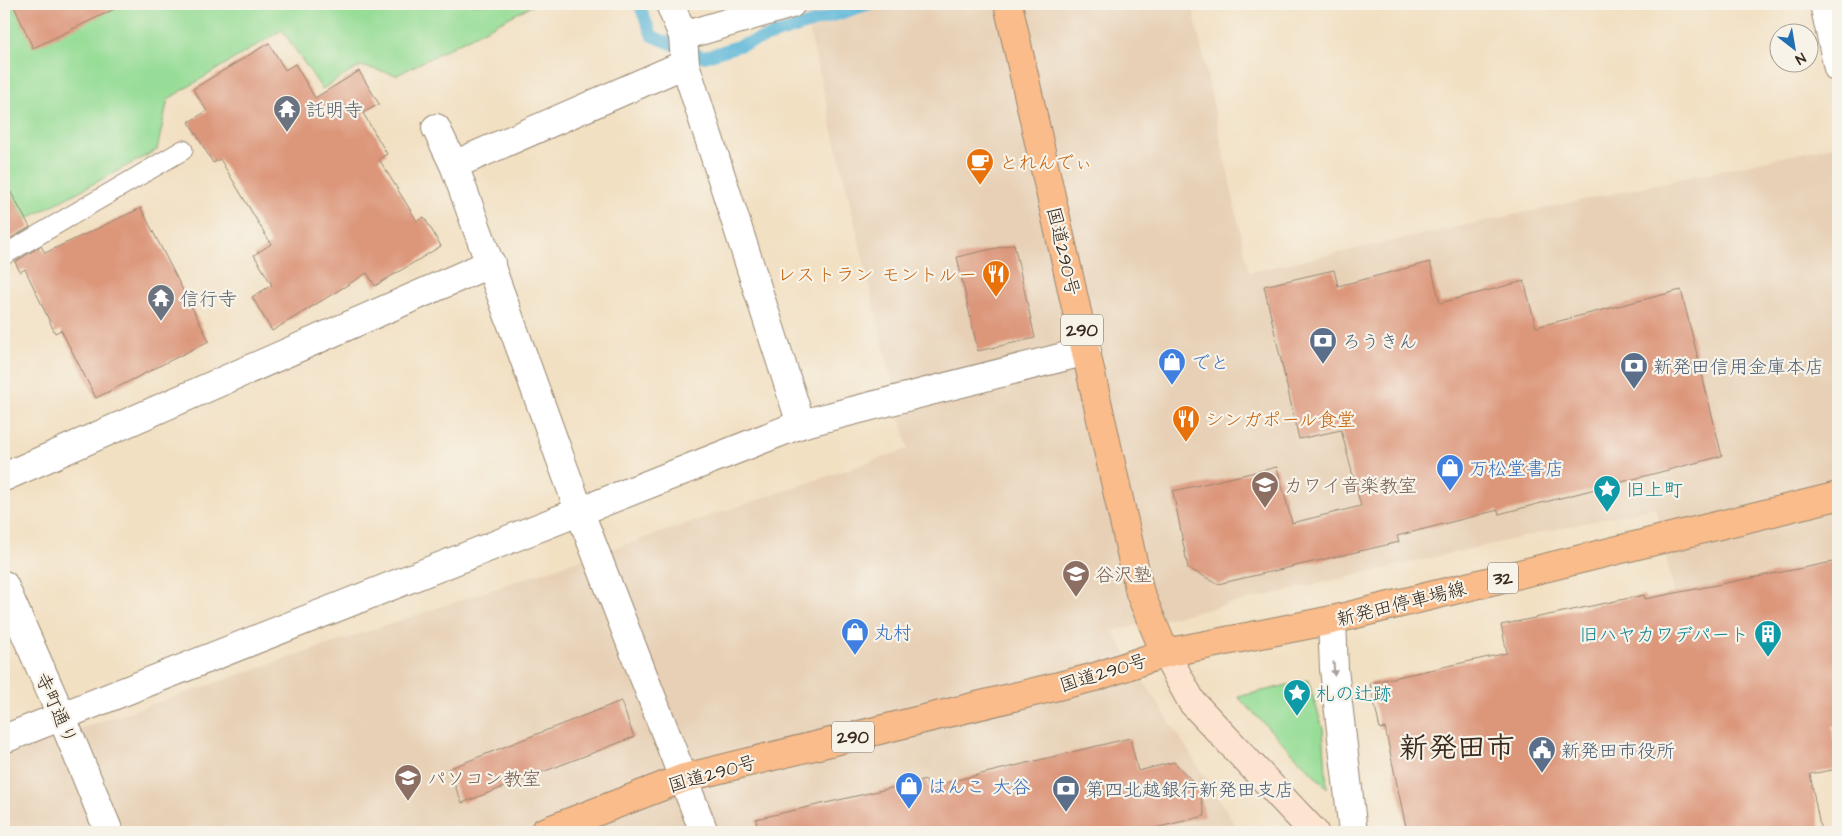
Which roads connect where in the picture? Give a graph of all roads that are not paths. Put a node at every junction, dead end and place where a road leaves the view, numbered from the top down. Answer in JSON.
{"nodes":[{"id":1,"x":670,"y":4,"type":"edge"},
{"id":2,"x":791,"y":4,"type":"edge"},
{"id":3,"x":1008,"y":4,"type":"edge"},
{"id":4,"x":1824,"y":4,"type":"edge"},
{"id":5,"x":683,"y":36,"type":"junction"},
{"id":6,"x":685,"y":64,"type":"junction"},
{"id":7,"x":1838,"y":68,"type":"edge"},
{"id":8,"x":436,"y":128,"type":"dead end"},
{"id":9,"x":183,"y":150,"type":"dead end"},
{"id":10,"x":454,"y":165,"type":"junction"},
{"id":11,"x":4,"y":255,"type":"edge"},
{"id":12,"x":491,"y":263,"type":"junction"},
{"id":13,"x":1087,"y":351,"type":"junction"},
{"id":14,"x":800,"y":424,"type":"junction"},
{"id":15,"x":4,"y":477,"type":"edge"},
{"id":16,"x":1838,"y":496,"type":"edge"},
{"id":17,"x":579,"y":510,"type":"junction"},
{"id":18,"x":4,"y":585,"type":"edge"},
{"id":19,"x":1332,"y":620,"type":"junction"},
{"id":20,"x":1165,"y":653,"type":"junction"},
{"id":21,"x":61,"y":715,"type":"junction"},
{"id":22,"x":4,"y":739,"type":"edge"},
{"id":23,"x":684,"y":778,"type":"junction"},
{"id":24,"x":109,"y":832,"type":"edge"},
{"id":25,"x":544,"y":832,"type":"edge"},
{"id":26,"x":704,"y":832,"type":"edge"},
{"id":27,"x":1314,"y":832,"type":"edge"},
{"id":28,"x":1353,"y":832,"type":"edge"}],
"edges":[{"from":1,"to":5,"type":"street"},
{"from":2,"to":5,"type":"street"},
{"from":3,"to":13,"type":"main road","name":"国道290号","number":"290"},
{"from":4,"to":7,"type":"street"},
{"from":5,"to":6,"type":"street"},
{"from":6,"to":10,"type":"street"},
{"from":6,"to":14,"type":"street"},
{"from":8,"to":10,"type":"street"},
{"from":9,"to":11,"type":"lane"},
{"from":10,"to":12,"type":"street"},
{"from":12,"to":15,"type":"street"},
{"from":12,"to":17,"type":"street"},
{"from":13,"to":14,"type":"street"},
{"from":13,"to":20,"type":"main road","name":"国道290号","number":"290"},
{"from":14,"to":17,"type":"street"},
{"from":16,"to":19,"type":"main road","name":"新発田停車場線","number":"32"},
{"from":17,"to":21,"type":"street"},
{"from":17,"to":23,"type":"street"},
{"from":18,"to":21,"type":"street","name":"寺町通り"},
{"from":19,"to":20,"type":"main road","name":"新発田停車場線","number":"32"},
{"from":19,"to":28,"type":"street","one_way":true},
{"from":20,"to":23,"type":"main road","name":"国道290号","number":"290"},
{"from":20,"to":27,"type":"street"},
{"from":21,"to":22,"type":"street"},
{"from":21,"to":24,"type":"street","name":"寺町通り"},
{"from":23,"to":25,"type":"main road","name":"国道290号","number":"290"},
{"from":23,"to":26,"type":"street"}]}
